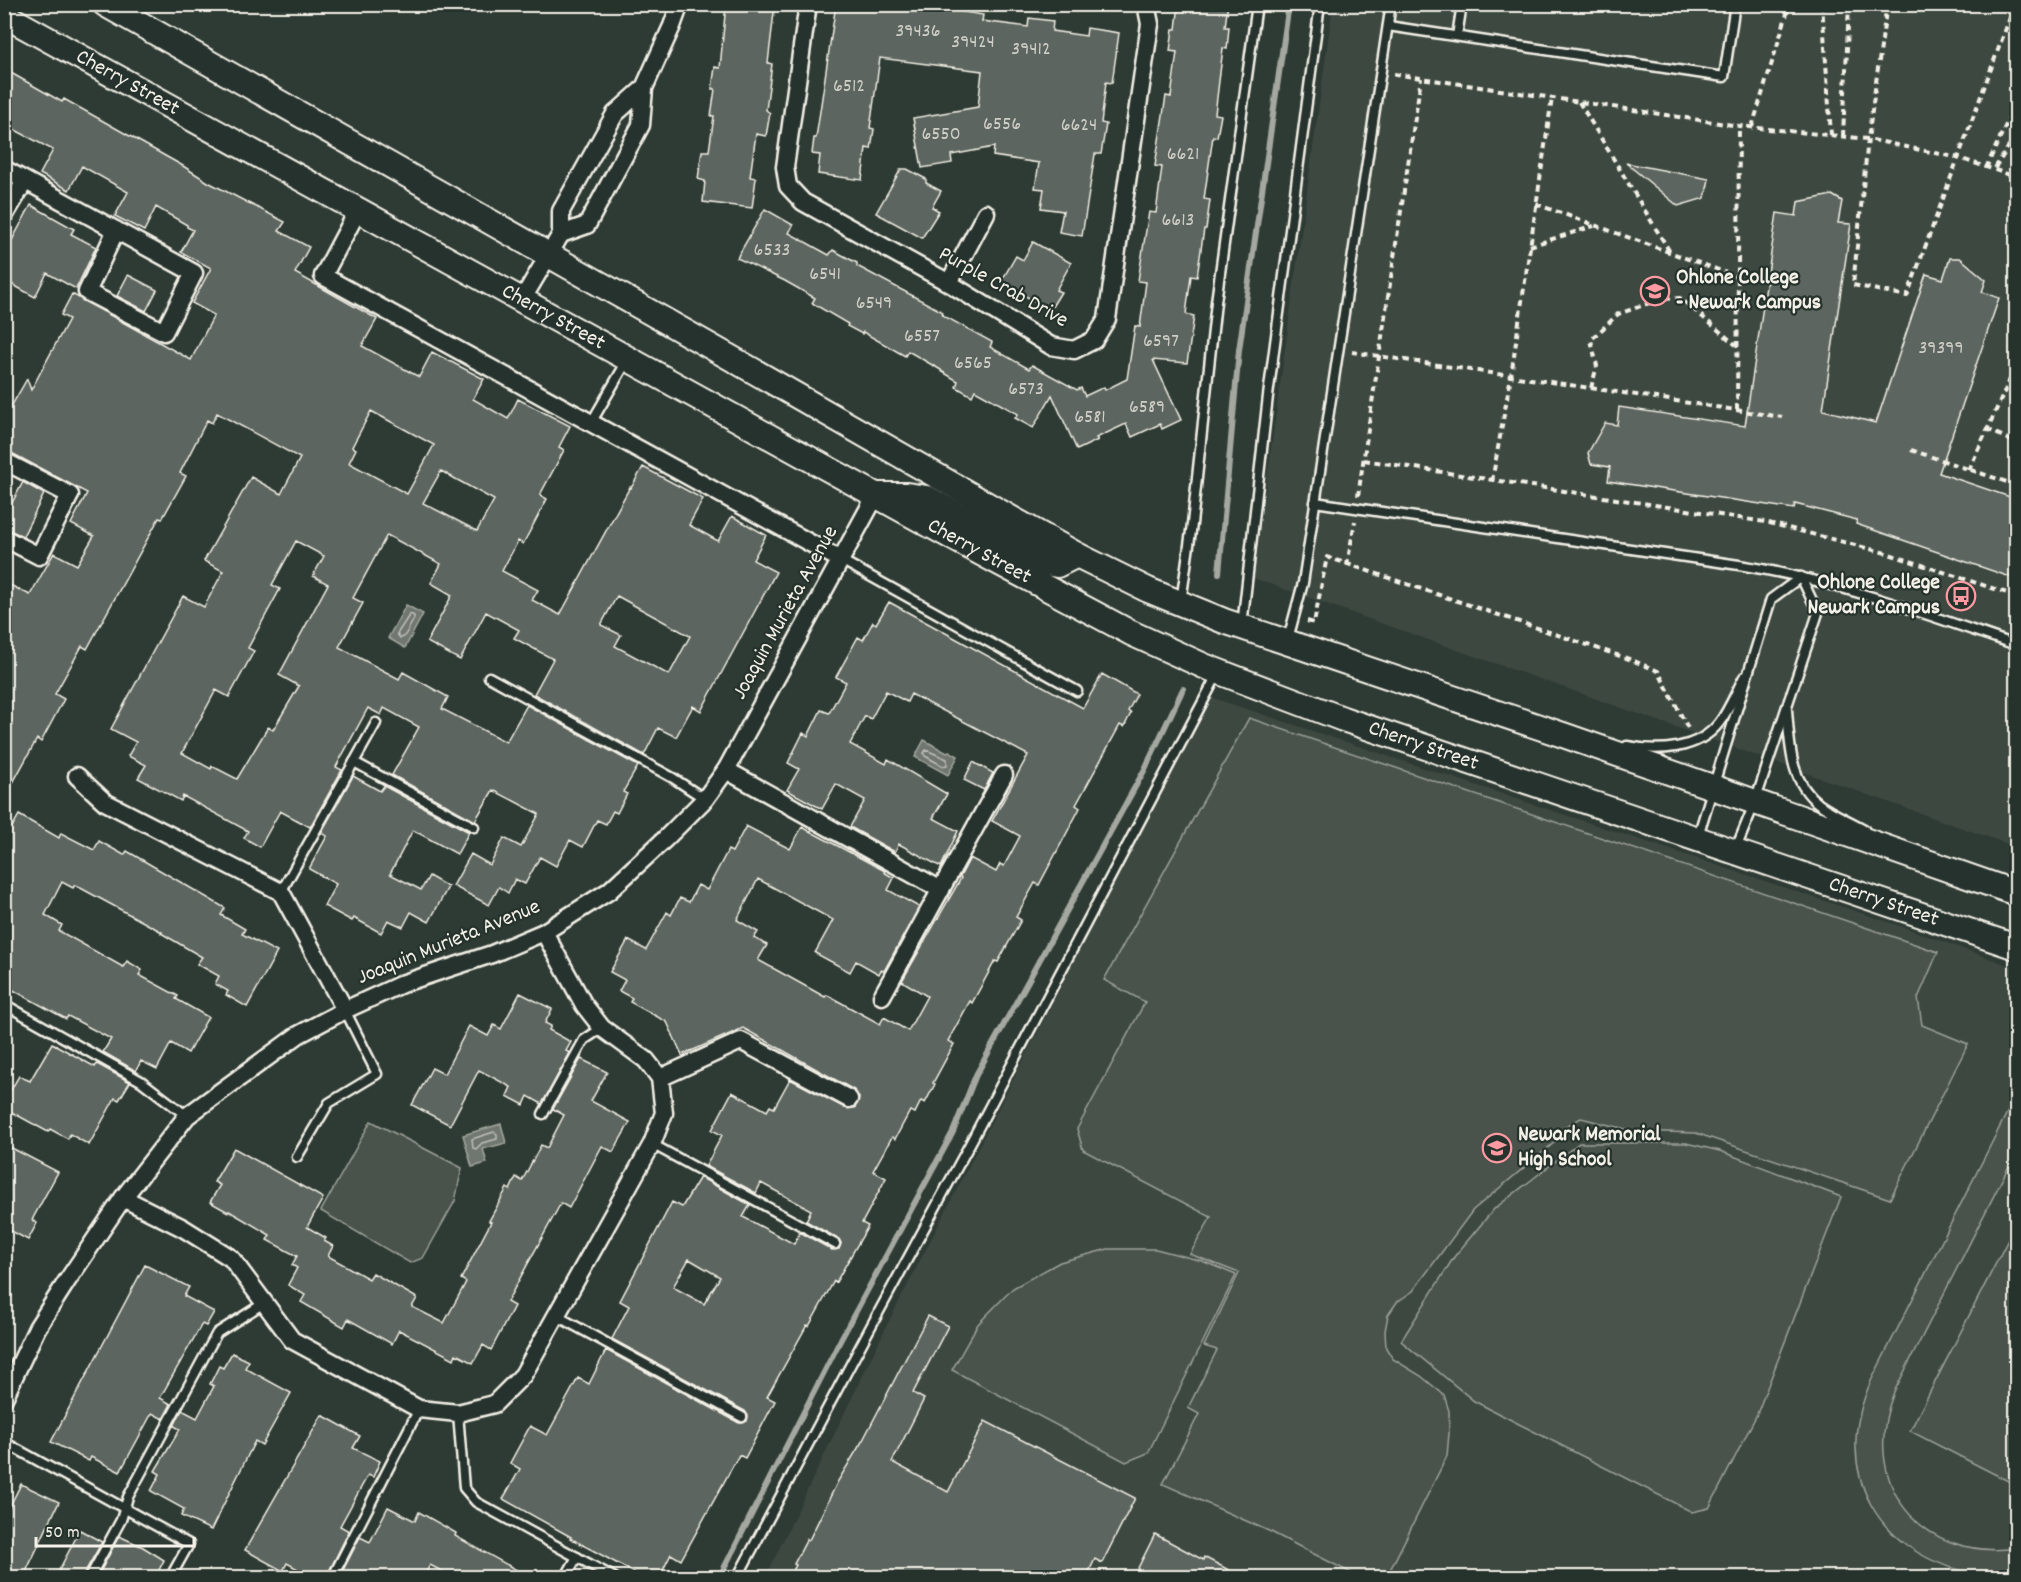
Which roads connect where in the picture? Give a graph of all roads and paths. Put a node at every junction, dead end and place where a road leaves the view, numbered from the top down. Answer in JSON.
{"nodes":[{"id":1,"x":105,"y":4,"type":"edge"},
{"id":2,"x":680,"y":4,"type":"edge"},
{"id":3,"x":808,"y":4,"type":"edge"},
{"id":4,"x":1146,"y":4,"type":"edge"},
{"id":5,"x":1257,"y":4,"type":"edge"},
{"id":6,"x":1320,"y":4,"type":"edge"},
{"id":7,"x":1391,"y":4,"type":"edge"},
{"id":8,"x":1462,"y":4,"type":"edge"},
{"id":9,"x":1735,"y":4,"type":"edge"},
{"id":10,"x":1790,"y":4,"type":"edge"},
{"id":11,"x":1822,"y":4,"type":"edge"},
{"id":12,"x":1849,"y":4,"type":"edge"},
{"id":13,"x":1887,"y":4,"type":"edge"},
{"id":14,"x":2015,"y":4,"type":"edge"},
{"id":15,"x":4,"y":15,"type":"edge"},
{"id":16,"x":1388,"y":26,"type":"junction"},
{"id":17,"x":1456,"y":36,"type":"junction"},
{"id":18,"x":1381,"y":72,"type":"junction"},
{"id":19,"x":1421,"y":78,"type":"junction"},
{"id":20,"x":644,"y":88,"type":"junction"},
{"id":21,"x":1552,"y":98,"type":"junction"},
{"id":22,"x":1579,"y":102,"type":"junction"},
{"id":23,"x":2016,"y":103,"type":"edge"},
{"id":24,"x":1739,"y":126,"type":"junction"},
{"id":25,"x":1752,"y":127,"type":"junction"},
{"id":26,"x":1831,"y":135,"type":"junction"},
{"id":27,"x":2016,"y":135,"type":"edge"},
{"id":28,"x":1843,"y":136,"type":"junction"},
{"id":29,"x":1868,"y":139,"type":"junction"},
{"id":30,"x":1959,"y":158,"type":"junction"},
{"id":31,"x":1986,"y":168,"type":"junction"},
{"id":32,"x":1995,"y":168,"type":"junction"},
{"id":33,"x":4,"y":169,"type":"edge"},
{"id":34,"x":2016,"y":177,"type":"edge"},
{"id":35,"x":25,"y":181,"type":"junction"},
{"id":36,"x":1536,"y":204,"type":"junction"},
{"id":37,"x":357,"y":210,"type":"junction"},
{"id":38,"x":986,"y":213,"type":"dead end"},
{"id":39,"x":4,"y":216,"type":"edge"},
{"id":40,"x":1595,"y":225,"type":"junction"},
{"id":41,"x":116,"y":230,"type":"junction"},
{"id":42,"x":561,"y":234,"type":"junction"},
{"id":43,"x":1530,"y":246,"type":"junction"},
{"id":44,"x":1670,"y":253,"type":"junction"},
{"id":45,"x":547,"y":255,"type":"junction"},
{"id":46,"x":1738,"y":278,"type":"junction"},
{"id":47,"x":949,"y":284,"type":"junction"},
{"id":48,"x":522,"y":300,"type":"junction"},
{"id":49,"x":1737,"y":345,"type":"junction"},
{"id":50,"x":1338,"y":350,"type":"junction"},
{"id":51,"x":1378,"y":356,"type":"junction"},
{"id":52,"x":628,"y":359,"type":"junction"},
{"id":53,"x":2016,"y":366,"type":"edge"},
{"id":54,"x":1511,"y":376,"type":"junction"},
{"id":55,"x":1591,"y":388,"type":"junction"},
{"id":56,"x":1737,"y":410,"type":"junction"},
{"id":57,"x":1782,"y":417,"type":"dead end"},
{"id":58,"x":591,"y":423,"type":"junction"},
{"id":59,"x":1368,"y":429,"type":"dead end"},
{"id":60,"x":1987,"y":429,"type":"junction"},
{"id":61,"x":2016,"y":443,"type":"edge"},
{"id":62,"x":1911,"y":450,"type":"dead end"},
{"id":63,"x":1364,"y":460,"type":"dead end"},
{"id":64,"x":4,"y":461,"type":"edge"},
{"id":65,"x":1968,"y":470,"type":"junction"},
{"id":66,"x":1492,"y":481,"type":"junction"},
{"id":67,"x":2016,"y":485,"type":"edge"},
{"id":68,"x":876,"y":495,"type":"junction"},
{"id":69,"x":1315,"y":502,"type":"junction"},
{"id":70,"x":4,"y":538,"type":"edge"},
{"id":71,"x":1077,"y":555,"type":"junction"},
{"id":72,"x":841,"y":560,"type":"junction"},
{"id":73,"x":1801,"y":578,"type":"junction"},
{"id":74,"x":2016,"y":596,"type":"edge"},
{"id":75,"x":1181,"y":603,"type":"junction"},
{"id":76,"x":1295,"y":617,"type":"junction"},
{"id":77,"x":1242,"y":627,"type":"junction"},
{"id":78,"x":1287,"y":642,"type":"junction"},
{"id":79,"x":2016,"y":645,"type":"edge"},
{"id":80,"x":1753,"y":661,"type":"junction"},
{"id":81,"x":1219,"y":672,"type":"junction"},
{"id":82,"x":489,"y":677,"type":"dead end"},
{"id":83,"x":1077,"y":691,"type":"dead end"},
{"id":84,"x":1787,"y":704,"type":"junction"},
{"id":85,"x":376,"y":723,"type":"dead end"},
{"id":86,"x":1566,"y":736,"type":"junction"},
{"id":87,"x":1695,"y":741,"type":"junction"},
{"id":88,"x":354,"y":762,"type":"junction"},
{"id":89,"x":726,"y":770,"type":"junction"},
{"id":90,"x":1004,"y":775,"type":"dead end"},
{"id":91,"x":76,"y":776,"type":"dead end"},
{"id":92,"x":1713,"y":788,"type":"junction"},
{"id":93,"x":705,"y":799,"type":"junction"},
{"id":94,"x":1755,"y":802,"type":"junction"},
{"id":95,"x":474,"y":827,"type":"dead end"},
{"id":96,"x":1697,"y":838,"type":"junction"},
{"id":97,"x":1735,"y":851,"type":"junction"},
{"id":98,"x":1914,"y":857,"type":"junction"},
{"id":99,"x":941,"y":890,"type":"junction"},
{"id":100,"x":281,"y":892,"type":"junction"},
{"id":101,"x":2016,"y":893,"type":"edge"},
{"id":102,"x":544,"y":932,"type":"junction"},
{"id":103,"x":2016,"y":947,"type":"edge"},
{"id":104,"x":882,"y":996,"type":"dead end"},
{"id":105,"x":4,"y":1004,"type":"edge"},
{"id":106,"x":345,"y":1010,"type":"junction"},
{"id":107,"x":602,"y":1028,"type":"junction"},
{"id":108,"x":660,"y":1078,"type":"junction"},
{"id":109,"x":849,"y":1099,"type":"dead end"},
{"id":110,"x":543,"y":1114,"type":"dead end"},
{"id":111,"x":187,"y":1116,"type":"junction"},
{"id":112,"x":652,"y":1144,"type":"junction"},
{"id":113,"x":297,"y":1157,"type":"dead end"},
{"id":114,"x":123,"y":1198,"type":"junction"},
{"id":115,"x":835,"y":1245,"type":"dead end"},
{"id":116,"x":264,"y":1303,"type":"junction"},
{"id":117,"x":557,"y":1316,"type":"junction"},
{"id":118,"x":4,"y":1398,"type":"edge"},
{"id":119,"x":419,"y":1409,"type":"junction"},
{"id":120,"x":458,"y":1413,"type":"junction"},
{"id":121,"x":742,"y":1417,"type":"dead end"},
{"id":122,"x":4,"y":1442,"type":"edge"},
{"id":123,"x":124,"y":1509,"type":"junction"},
{"id":124,"x":577,"y":1557,"type":"junction"},
{"id":125,"x":92,"y":1575,"type":"dead end"},
{"id":126,"x":170,"y":1578,"type":"edge"},
{"id":127,"x":332,"y":1578,"type":"edge"},
{"id":128,"x":565,"y":1578,"type":"edge"},
{"id":129,"x":615,"y":1578,"type":"edge"},
{"id":130,"x":737,"y":1578,"type":"edge"}],
"edges":[{"from":1,"to":45,"type":"main road","name":"Cherry Street"},
{"from":2,"to":20,"type":"street"},
{"from":3,"to":47,"type":"street","name":"Purple Crab Drive"},
{"from":4,"to":47,"type":"street","name":"Purple Crab Drive"},
{"from":5,"to":75,"type":"lane"},
{"from":6,"to":77,"type":"lane"},
{"from":7,"to":16,"type":"lane"},
{"from":8,"to":17,"type":"lane"},
{"from":9,"to":17,"type":"lane"},
{"from":10,"to":25,"type":"path"},
{"from":11,"to":26,"type":"path"},
{"from":12,"to":28,"type":"path"},
{"from":13,"to":29,"type":"path"},
{"from":14,"to":30,"type":"path"},
{"from":15,"to":37,"type":"main road","name":"Cherry Street"},
{"from":16,"to":17,"type":"lane"},
{"from":16,"to":18,"type":"lane"},
{"from":18,"to":19,"type":"path"},
{"from":18,"to":50,"type":"lane"},
{"from":19,"to":21,"type":"path"},
{"from":19,"to":51,"type":"path"},
{"from":20,"to":42,"type":"street"},
{"from":20,"to":42,"type":"street"},
{"from":21,"to":22,"type":"path"},
{"from":21,"to":36,"type":"path"},
{"from":22,"to":24,"type":"path"},
{"from":22,"to":44,"type":"path"},
{"from":23,"to":31,"type":"path"},
{"from":24,"to":25,"type":"path"},
{"from":24,"to":46,"type":"path"},
{"from":25,"to":26,"type":"path"},
{"from":26,"to":28,"type":"path"},
{"from":27,"to":32,"type":"path"},
{"from":28,"to":29,"type":"path"},
{"from":29,"to":30,"type":"path"},
{"from":29,"to":30,"type":"path"},
{"from":30,"to":31,"type":"path"},
{"from":31,"to":32,"type":"path"},
{"from":32,"to":34,"type":"path"},
{"from":33,"to":35,"type":"street"},
{"from":35,"to":39,"type":"street"},
{"from":35,"to":41,"type":"street"},
{"from":36,"to":40,"type":"path"},
{"from":36,"to":43,"type":"path"},
{"from":37,"to":48,"type":"main road","name":"Cherry Street"},
{"from":37,"to":58,"type":"street"},
{"from":38,"to":47,"type":"street"},
{"from":40,"to":43,"type":"path"},
{"from":40,"to":44,"type":"path"},
{"from":41,"to":41,"type":"street"},
{"from":42,"to":45,"type":"street"},
{"from":43,"to":54,"type":"path"},
{"from":44,"to":46,"type":"path"},
{"from":45,"to":48,"type":"street"},
{"from":45,"to":71,"type":"main road","name":"Cherry Street"},
{"from":46,"to":49,"type":"path"},
{"from":48,"to":52,"type":"main road","name":"Cherry Street"},
{"from":49,"to":55,"type":"path"},
{"from":49,"to":56,"type":"path"},
{"from":50,"to":51,"type":"path"},
{"from":50,"to":69,"type":"lane"},
{"from":51,"to":54,"type":"path"},
{"from":51,"to":59,"type":"path"},
{"from":52,"to":58,"type":"lane"},
{"from":52,"to":68,"type":"main road","name":"Cherry Street"},
{"from":53,"to":60,"type":"path"},
{"from":54,"to":55,"type":"path"},
{"from":54,"to":66,"type":"path"},
{"from":55,"to":56,"type":"path"},
{"from":56,"to":57,"type":"path"},
{"from":58,"to":72,"type":"street"},
{"from":60,"to":61,"type":"path"},
{"from":60,"to":65,"type":"path"},
{"from":62,"to":65,"type":"path"},
{"from":63,"to":66,"type":"path"},
{"from":64,"to":70,"type":"street"},
{"from":65,"to":67,"type":"path"},
{"from":66,"to":74,"type":"path"},
{"from":68,"to":71,"type":"main road"},
{"from":68,"to":72,"type":"street","name":"Joaquin Murieta Avenue"},
{"from":68,"to":81,"type":"main road","name":"Cherry Street"},
{"from":69,"to":73,"type":"lane"},
{"from":69,"to":76,"type":"lane"},
{"from":71,"to":75,"type":"main road","name":"Cherry Street"},
{"from":72,"to":83,"type":"lane"},
{"from":72,"to":89,"type":"street","name":"Joaquin Murieta Avenue"},
{"from":73,"to":79,"type":"lane"},
{"from":73,"to":80,"type":"lane"},
{"from":73,"to":84,"type":"lane"},
{"from":75,"to":77,"type":"main road","name":"Cherry Street"},
{"from":76,"to":78,"type":"lane"},
{"from":76,"to":87,"type":"path"},
{"from":77,"to":78,"type":"main road","name":"Cherry Street"},
{"from":78,"to":86,"type":"main road","name":"Cherry Street"},
{"from":80,"to":87,"type":"lane"},
{"from":80,"to":92,"type":"lane"},
{"from":81,"to":96,"type":"main road","name":"Cherry Street"},
{"from":81,"to":130,"type":"lane"},
{"from":82,"to":93,"type":"lane"},
{"from":84,"to":94,"type":"lane"},
{"from":84,"to":98,"type":"lane"},
{"from":85,"to":88,"type":"lane"},
{"from":86,"to":87,"type":"lane"},
{"from":86,"to":92,"type":"main road","name":"Cherry Street"},
{"from":88,"to":95,"type":"lane"},
{"from":88,"to":100,"type":"lane"},
{"from":89,"to":93,"type":"street","name":"Joaquin Murieta Avenue"},
{"from":89,"to":99,"type":"street"},
{"from":90,"to":99,"type":"street"},
{"from":91,"to":100,"type":"street"},
{"from":92,"to":94,"type":"main road","name":"Cherry Street"},
{"from":92,"to":96,"type":"lane"},
{"from":93,"to":102,"type":"street","name":"Joaquin Murieta Avenue"},
{"from":94,"to":97,"type":"lane"},
{"from":94,"to":98,"type":"main road","name":"Cherry Street"},
{"from":96,"to":97,"type":"main road","name":"Cherry Street"},
{"from":97,"to":103,"type":"main road","name":"Cherry Street"},
{"from":98,"to":101,"type":"main road","name":"Cherry Street"},
{"from":99,"to":104,"type":"street"},
{"from":100,"to":106,"type":"street"},
{"from":102,"to":106,"type":"street","name":"Joaquin Murieta Avenue"},
{"from":102,"to":107,"type":"street"},
{"from":105,"to":111,"type":"lane"},
{"from":106,"to":111,"type":"street","name":"Joaquin Murieta Avenue"},
{"from":106,"to":113,"type":"lane"},
{"from":107,"to":108,"type":"street"},
{"from":107,"to":110,"type":"lane"},
{"from":108,"to":109,"type":"street"},
{"from":108,"to":112,"type":"street"},
{"from":111,"to":114,"type":"street","name":"Joaquin Murieta Avenue"},
{"from":112,"to":115,"type":"lane"},
{"from":112,"to":117,"type":"street"},
{"from":114,"to":116,"type":"street"},
{"from":114,"to":118,"type":"street","name":"Joaquin Murieta Avenue"},
{"from":116,"to":119,"type":"street"},
{"from":116,"to":123,"type":"lane"},
{"from":117,"to":120,"type":"street"},
{"from":117,"to":121,"type":"lane"},
{"from":119,"to":120,"type":"street"},
{"from":119,"to":127,"type":"lane"},
{"from":120,"to":124,"type":"lane"},
{"from":122,"to":123,"type":"lane"},
{"from":123,"to":125,"type":"lane"},
{"from":123,"to":126,"type":"lane"},
{"from":124,"to":128,"type":"lane"},
{"from":124,"to":129,"type":"lane"}]}
